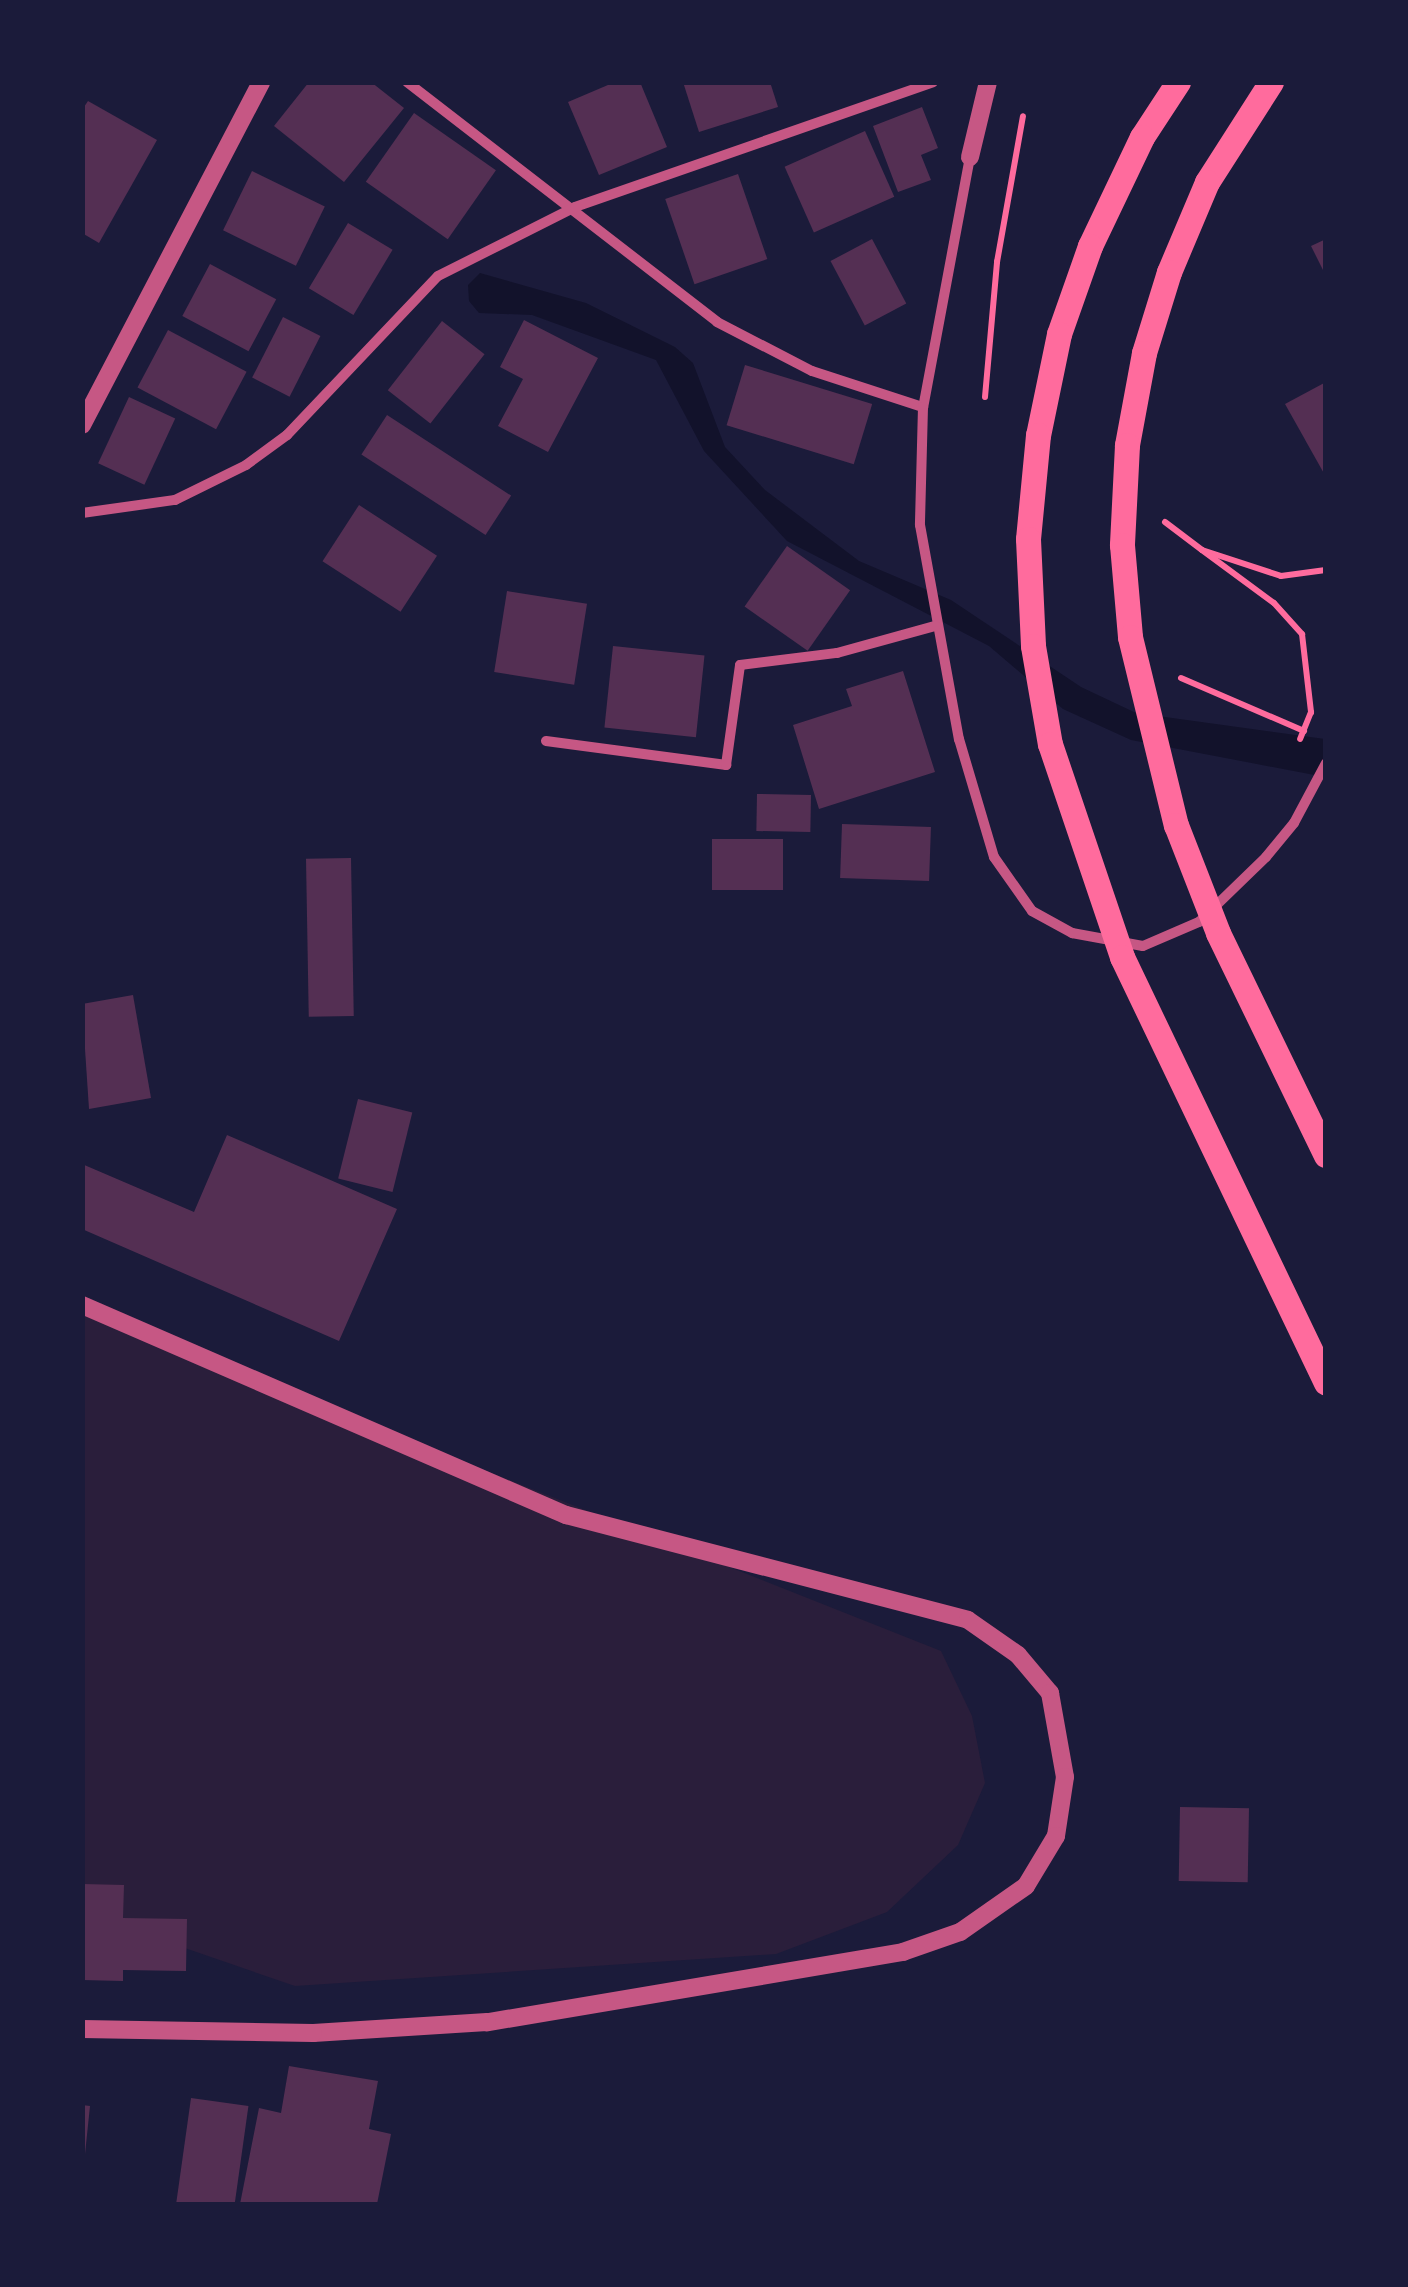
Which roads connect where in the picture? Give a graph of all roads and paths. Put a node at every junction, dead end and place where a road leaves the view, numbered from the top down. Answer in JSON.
{"nodes":[{"id":1,"x":261,"y":82,"type":"edge"},
{"id":2,"x":407,"y":82,"type":"edge"},
{"id":3,"x":933,"y":82,"type":"edge"},
{"id":4,"x":988,"y":82,"type":"edge"},
{"id":5,"x":1178,"y":82,"type":"edge"},
{"id":6,"x":1271,"y":82,"type":"edge"},
{"id":7,"x":1026,"y":98,"type":"dead end"},
{"id":8,"x":970,"y":157,"type":"joint"},
{"id":9,"x":575,"y":207,"type":"junction"},
{"id":10,"x":986,"y":397,"type":"dead end"},
{"id":11,"x":923,"y":407,"type":"junction"},
{"id":12,"x":82,"y":424,"type":"edge"},
{"id":13,"x":82,"y":513,"type":"edge"},
{"id":14,"x":1156,"y":515,"type":"dead end"},
{"id":15,"x":1202,"y":550,"type":"junction"},
{"id":16,"x":1326,"y":570,"type":"edge"},
{"id":17,"x":934,"y":626,"type":"junction"},
{"id":18,"x":1162,"y":670,"type":"dead end"},
{"id":19,"x":1304,"y":731,"type":"junction"},
{"id":20,"x":546,"y":742,"type":"dead end"},
{"id":21,"x":1297,"y":744,"type":"dead end"},
{"id":22,"x":1326,"y":763,"type":"edge"},
{"id":23,"x":1326,"y":1154,"type":"edge"},
{"id":24,"x":82,"y":1305,"type":"edge"},
{"id":25,"x":1326,"y":1383,"type":"edge"},
{"id":26,"x":82,"y":2029,"type":"edge"}],
"edges":[{"from":1,"to":12,"type":"street"},
{"from":2,"to":9,"type":"street"},
{"from":3,"to":9,"type":"street"},
{"from":4,"to":8,"type":"street"},
{"from":5,"to":25,"type":"main road"},
{"from":6,"to":23,"type":"main road"},
{"from":7,"to":10,"type":"path"},
{"from":8,"to":11,"type":"street"},
{"from":9,"to":11,"type":"street"},
{"from":9,"to":13,"type":"street"},
{"from":11,"to":17,"type":"street"},
{"from":14,"to":15,"type":"path"},
{"from":15,"to":16,"type":"path"},
{"from":15,"to":19,"type":"path"},
{"from":17,"to":20,"type":"street"},
{"from":17,"to":22,"type":"street"},
{"from":18,"to":19,"type":"path"},
{"from":19,"to":21,"type":"path"},
{"from":24,"to":26,"type":"street"}]}
